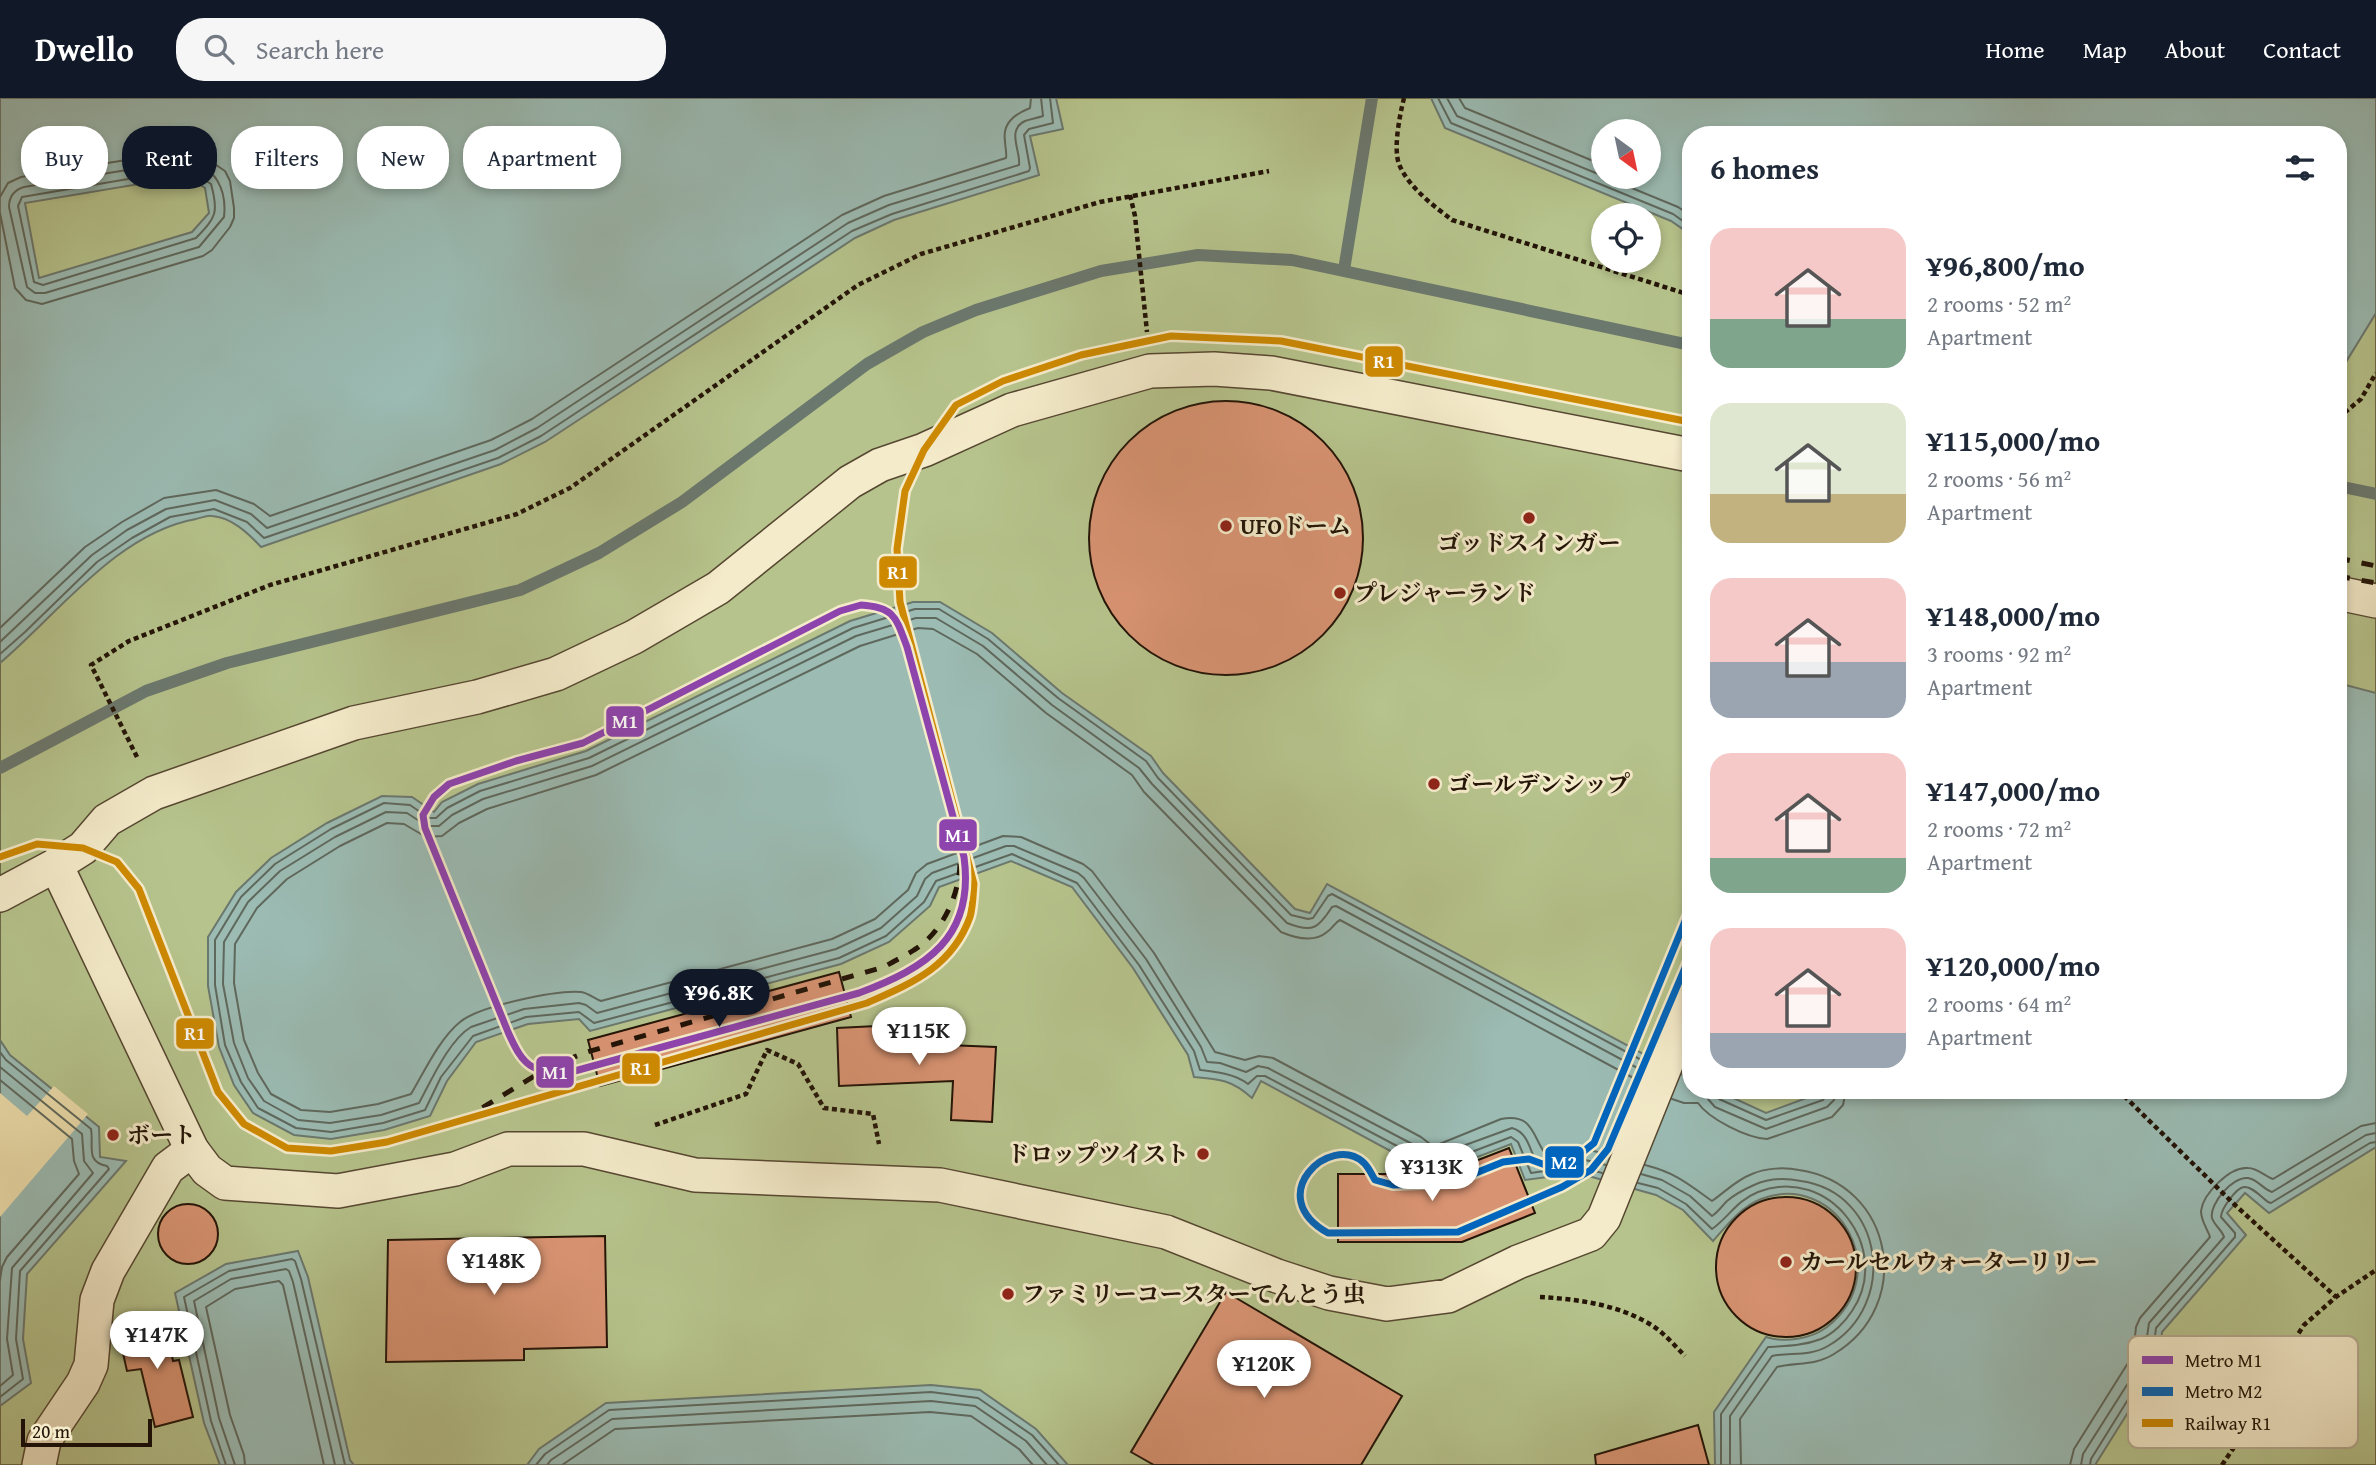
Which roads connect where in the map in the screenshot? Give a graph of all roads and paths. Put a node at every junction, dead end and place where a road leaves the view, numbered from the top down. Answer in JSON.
{"nodes":[{"id":1,"x":1404,"y":98,"type":"edge"},
{"id":2,"x":1269,"y":170,"type":"dead end"},
{"id":3,"x":1130,"y":195,"type":"junction"},
{"id":4,"x":1682,"y":292,"type":"edge"},
{"id":5,"x":1146,"y":310,"type":"dead end"},
{"id":6,"x":2376,"y":373,"type":"edge"},
{"id":7,"x":2347,"y":410,"type":"edge"},
{"id":8,"x":1682,"y":453,"type":"edge"},
{"id":9,"x":2347,"y":595,"type":"edge"},
{"id":10,"x":2376,"y":601,"type":"edge"},
{"id":11,"x":137,"y":758,"type":"dead end"},
{"id":12,"x":55,"y":865,"type":"junction"},
{"id":13,"x":0,"y":895,"type":"edge"},
{"id":14,"x":1682,"y":1024,"type":"edge"},
{"id":15,"x":2127,"y":1099,"type":"edge"},
{"id":16,"x":646,"y":1128,"type":"dead end"},
{"id":17,"x":192,"y":1150,"type":"junction"},
{"id":18,"x":886,"y":1183,"type":"junction"},
{"id":19,"x":2376,"y":1270,"type":"edge"},
{"id":20,"x":1531,"y":1297,"type":"dead end"},
{"id":21,"x":2336,"y":1297,"type":"junction"},
{"id":22,"x":2297,"y":1336,"type":"edge"},
{"id":23,"x":1685,"y":1356,"type":"dead end"},
{"id":24,"x":2233,"y":1448,"type":"edge"},
{"id":25,"x":39,"y":1465,"type":"edge"},
{"id":26,"x":2222,"y":1465,"type":"edge"}],
"edges":[{"from":1,"to":4,"type":"path"},
{"from":2,"to":3,"type":"path"},
{"from":3,"to":5,"type":"path"},
{"from":3,"to":11,"type":"path"},
{"from":6,"to":7,"type":"path"},
{"from":8,"to":12,"type":"street"},
{"from":9,"to":10,"type":"street"},
{"from":12,"to":13,"type":"street"},
{"from":12,"to":17,"type":"street"},
{"from":14,"to":18,"type":"street"},
{"from":15,"to":21,"type":"path"},
{"from":16,"to":18,"type":"path"},
{"from":17,"to":18,"type":"street"},
{"from":17,"to":25,"type":"street"},
{"from":19,"to":21,"type":"path"},
{"from":20,"to":23,"type":"path"},
{"from":21,"to":22,"type":"path"},
{"from":24,"to":26,"type":"path"}]}
